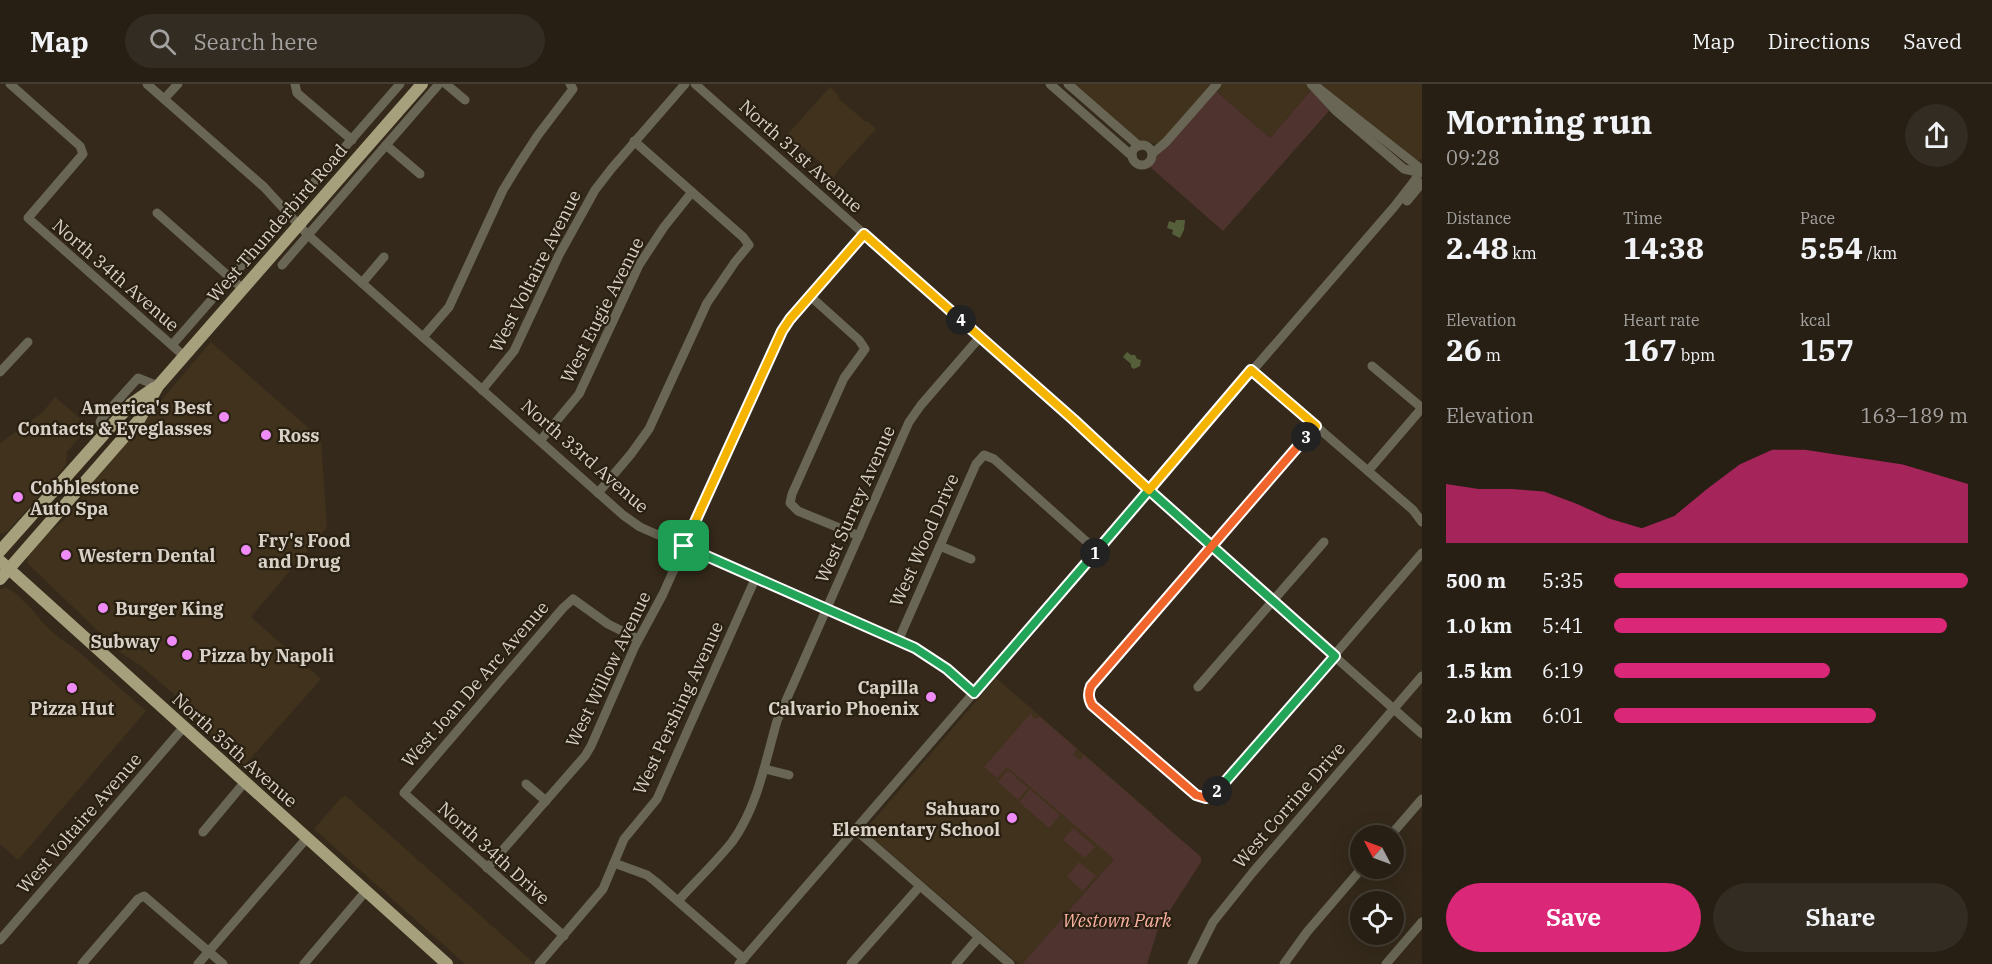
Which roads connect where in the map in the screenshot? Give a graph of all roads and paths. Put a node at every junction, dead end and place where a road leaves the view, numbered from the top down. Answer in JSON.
{"nodes":[{"id":1,"x":10,"y":84,"type":"edge"},
{"id":2,"x":147,"y":84,"type":"edge"},
{"id":3,"x":178,"y":84,"type":"edge"},
{"id":4,"x":400,"y":84,"type":"edge"},
{"id":5,"x":422,"y":84,"type":"edge"},
{"id":6,"x":439,"y":84,"type":"edge"},
{"id":7,"x":446,"y":84,"type":"edge"},
{"id":8,"x":685,"y":84,"type":"edge"},
{"id":9,"x":695,"y":84,"type":"edge"},
{"id":10,"x":1050,"y":84,"type":"edge"},
{"id":11,"x":1068,"y":84,"type":"edge"},
{"id":12,"x":1217,"y":84,"type":"edge"},
{"id":13,"x":1312,"y":84,"type":"edge"},
{"id":14,"x":295,"y":85,"type":"edge"},
{"id":15,"x":572,"y":87,"type":"edge"},
{"id":16,"x":164,"y":99,"type":"junction"},
{"id":17,"x":465,"y":100,"type":"dead end"},
{"id":18,"x":351,"y":140,"type":"junction"},
{"id":19,"x":634,"y":141,"type":"junction"},
{"id":20,"x":386,"y":145,"type":"junction"},
{"id":21,"x":1139,"y":146,"type":"junction"},
{"id":22,"x":1152,"y":154,"type":"junction"},
{"id":23,"x":1132,"y":156,"type":"junction"},
{"id":24,"x":420,"y":174,"type":"dead end"},
{"id":25,"x":1420,"y":176,"type":"edge"},
{"id":26,"x":692,"y":192,"type":"junction"},
{"id":27,"x":157,"y":213,"type":"dead end"},
{"id":28,"x":289,"y":213,"type":"junction"},
{"id":29,"x":300,"y":225,"type":"junction"},
{"id":30,"x":864,"y":234,"type":"junction"},
{"id":31,"x":308,"y":235,"type":"junction"},
{"id":32,"x":384,"y":257,"type":"dead end"},
{"id":33,"x":282,"y":265,"type":"dead end"},
{"id":34,"x":231,"y":278,"type":"junction"},
{"id":35,"x":362,"y":283,"type":"junction"},
{"id":36,"x":243,"y":289,"type":"junction"},
{"id":37,"x":810,"y":296,"type":"junction"},
{"id":38,"x":423,"y":337,"type":"junction"},
{"id":39,"x":980,"y":337,"type":"junction"},
{"id":40,"x":28,"y":342,"type":"dead end"},
{"id":41,"x":172,"y":345,"type":"junction"},
{"id":42,"x":184,"y":356,"type":"junction"},
{"id":43,"x":1372,"y":366,"type":"dead end"},
{"id":44,"x":1251,"y":370,"type":"junction"},
{"id":45,"x":0,"y":372,"type":"edge"},
{"id":46,"x":158,"y":386,"type":"junction"},
{"id":47,"x":482,"y":390,"type":"junction"},
{"id":48,"x":1422,"y":408,"type":"edge"},
{"id":49,"x":1316,"y":426,"type":"junction"},
{"id":50,"x":110,"y":427,"type":"junction"},
{"id":51,"x":540,"y":441,"type":"junction"},
{"id":52,"x":1368,"y":471,"type":"junction"},
{"id":53,"x":90,"y":476,"type":"junction"},
{"id":54,"x":1149,"y":490,"type":"junction"},
{"id":55,"x":598,"y":493,"type":"junction"},
{"id":56,"x":1422,"y":522,"type":"edge"},
{"id":57,"x":859,"y":536,"type":"junction"},
{"id":58,"x":1324,"y":542,"type":"dead end"},
{"id":59,"x":684,"y":546,"type":"junction"},
{"id":60,"x":940,"y":546,"type":"junction"},
{"id":61,"x":1211,"y":547,"type":"junction"},
{"id":62,"x":0,"y":551,"type":"edge"},
{"id":63,"x":1096,"y":551,"type":"junction"},
{"id":64,"x":1422,"y":553,"type":"edge"},
{"id":65,"x":971,"y":559,"type":"dead end"},
{"id":66,"x":4,"y":565,"type":"edge"},
{"id":67,"x":756,"y":577,"type":"junction"},
{"id":68,"x":0,"y":579,"type":"edge"},
{"id":69,"x":1273,"y":602,"type":"junction"},
{"id":70,"x":826,"y":609,"type":"junction"},
{"id":71,"x":638,"y":639,"type":"junction"},
{"id":72,"x":898,"y":641,"type":"junction"},
{"id":73,"x":1335,"y":656,"type":"junction"},
{"id":74,"x":1422,"y":676,"type":"edge"},
{"id":75,"x":1198,"y":687,"type":"dead end"},
{"id":76,"x":974,"y":693,"type":"junction"},
{"id":77,"x":1394,"y":708,"type":"junction"},
{"id":78,"x":183,"y":728,"type":"junction"},
{"id":79,"x":1422,"y":734,"type":"edge"},
{"id":80,"x":765,"y":770,"type":"junction"},
{"id":81,"x":789,"y":775,"type":"dead end"},
{"id":82,"x":244,"y":783,"type":"junction"},
{"id":83,"x":526,"y":784,"type":"dead end"},
{"id":84,"x":404,"y":793,"type":"joint"},
{"id":85,"x":1422,"y":799,"type":"edge"},
{"id":86,"x":546,"y":801,"type":"junction"},
{"id":87,"x":1400,"y":825,"type":"edge"},
{"id":88,"x":856,"y":830,"type":"junction"},
{"id":89,"x":202,"y":832,"type":"dead end"},
{"id":90,"x":306,"y":839,"type":"junction"},
{"id":91,"x":614,"y":863,"type":"junction"},
{"id":92,"x":487,"y":868,"type":"junction"},
{"id":93,"x":1352,"y":879,"type":"edge"},
{"id":94,"x":920,"y":886,"type":"junction"},
{"id":95,"x":366,"y":891,"type":"junction"},
{"id":96,"x":679,"y":900,"type":"junction"},
{"id":97,"x":1422,"y":922,"type":"edge"},
{"id":98,"x":564,"y":936,"type":"junction"},
{"id":99,"x":979,"y":937,"type":"junction"},
{"id":100,"x":0,"y":940,"type":"edge"},
{"id":101,"x":209,"y":951,"type":"junction"},
{"id":102,"x":742,"y":962,"type":"edge"},
{"id":103,"x":82,"y":964,"type":"edge"},
{"id":104,"x":198,"y":964,"type":"edge"},
{"id":105,"x":224,"y":964,"type":"edge"},
{"id":106,"x":304,"y":964,"type":"edge"},
{"id":107,"x":447,"y":964,"type":"edge"},
{"id":108,"x":539,"y":964,"type":"edge"},
{"id":109,"x":851,"y":964,"type":"edge"},
{"id":110,"x":956,"y":964,"type":"edge"},
{"id":111,"x":1010,"y":964,"type":"edge"},
{"id":112,"x":1192,"y":964,"type":"edge"},
{"id":113,"x":1284,"y":964,"type":"edge"},
{"id":114,"x":1386,"y":964,"type":"edge"}],
"edges":[{"from":1,"to":41,"type":"street","name":"North 34th Avenue"},
{"from":2,"to":16,"type":"street","name":"North 33rd Avenue"},
{"from":3,"to":16,"type":"street"},
{"from":4,"to":18,"type":"street","name":"West Thunderbird Road"},
{"from":5,"to":29,"type":"main road","name":"West Thunderbird Road"},
{"from":6,"to":20,"type":"street","name":"West Thunderbird Road"},
{"from":7,"to":17,"type":"street"},
{"from":8,"to":19,"type":"street","name":"West Voltaire Avenue"},
{"from":9,"to":30,"type":"street","name":"North 31st Avenue"},
{"from":10,"to":23,"type":"street"},
{"from":11,"to":21,"type":"street"},
{"from":12,"to":22,"type":"street"},
{"from":13,"to":25,"type":"street"},
{"from":14,"to":18,"type":"street"},
{"from":15,"to":38,"type":"street"},
{"from":16,"to":28,"type":"street","name":"North 33rd Avenue"},
{"from":18,"to":28,"type":"street","name":"West Thunderbird Road"},
{"from":19,"to":26,"type":"street"},
{"from":19,"to":47,"type":"street","name":"West Voltaire Avenue"},
{"from":20,"to":24,"type":"street"},
{"from":20,"to":31,"type":"street","name":"West Thunderbird Road"},
{"from":21,"to":22,"type":"street"},
{"from":21,"to":23,"type":"street"},
{"from":22,"to":23,"type":"street"},
{"from":25,"to":44,"type":"street"},
{"from":26,"to":51,"type":"street","name":"West Eugie Avenue"},
{"from":26,"to":55,"type":"street"},
{"from":27,"to":34,"type":"street"},
{"from":28,"to":29,"type":"street","name":"North 33rd Avenue"},
{"from":28,"to":34,"type":"street","name":"West Thunderbird Road"},
{"from":29,"to":31,"type":"street","name":"North 33rd Avenue"},
{"from":29,"to":36,"type":"main road","name":"West Thunderbird Road"},
{"from":30,"to":37,"type":"street","name":"West Willow Avenue"},
{"from":30,"to":39,"type":"street","name":"North 31st Avenue"},
{"from":31,"to":33,"type":"street","name":"West Thunderbird Road"},
{"from":31,"to":35,"type":"street","name":"North 33rd Avenue"},
{"from":32,"to":35,"type":"street"},
{"from":34,"to":36,"type":"street"},
{"from":34,"to":41,"type":"street","name":"West Thunderbird Road"},
{"from":35,"to":38,"type":"street","name":"North 33rd Avenue"},
{"from":36,"to":42,"type":"main road","name":"West Thunderbird Road"},
{"from":37,"to":57,"type":"street"},
{"from":37,"to":59,"type":"street","name":"West Willow Avenue"},
{"from":38,"to":47,"type":"street","name":"North 33rd Avenue"},
{"from":39,"to":54,"type":"street","name":"North 31st Avenue"},
{"from":39,"to":57,"type":"street","name":"West Surrey Avenue"},
{"from":40,"to":45,"type":"street"},
{"from":41,"to":42,"type":"street","name":"North 34th Avenue"},
{"from":42,"to":46,"type":"main road","name":"West Thunderbird Road"},
{"from":43,"to":48,"type":"street"},
{"from":44,"to":49,"type":"street"},
{"from":44,"to":54,"type":"street"},
{"from":46,"to":50,"type":"main road","name":"West Thunderbird Road"},
{"from":46,"to":50,"type":"street","name":"West Thunderbird Road"},
{"from":46,"to":53,"type":"main road","name":"West Thunderbird Road"},
{"from":47,"to":51,"type":"street","name":"North 33rd Avenue"},
{"from":48,"to":52,"type":"street"},
{"from":49,"to":52,"type":"street"},
{"from":49,"to":61,"type":"street"},
{"from":50,"to":53,"type":"main road"},
{"from":50,"to":62,"type":"main road","name":"West Thunderbird Road"},
{"from":51,"to":55,"type":"street","name":"North 33rd Avenue"},
{"from":52,"to":56,"type":"street"},
{"from":53,"to":66,"type":"main road","name":"West Thunderbird Road"},
{"from":54,"to":61,"type":"street","name":"North 31st Avenue"},
{"from":54,"to":63,"type":"street"},
{"from":55,"to":59,"type":"street","name":"North 33rd Avenue"},
{"from":57,"to":70,"type":"street","name":"West Surrey Avenue"},
{"from":58,"to":69,"type":"street"},
{"from":59,"to":67,"type":"street","name":"North 33rd Avenue"},
{"from":59,"to":71,"type":"street","name":"West Willow Avenue"},
{"from":60,"to":63,"type":"street","name":"West Wood Drive"},
{"from":60,"to":65,"type":"street"},
{"from":60,"to":72,"type":"street","name":"West Wood Drive"},
{"from":61,"to":69,"type":"street","name":"North 31st Avenue"},
{"from":61,"to":73,"type":"street"},
{"from":63,"to":76,"type":"street"},
{"from":64,"to":73,"type":"street"},
{"from":66,"to":68,"type":"main road","name":"West Thunderbird Road"},
{"from":66,"to":78,"type":"main road","name":"North 35th Avenue"},
{"from":67,"to":70,"type":"street","name":"North 33rd Avenue"},
{"from":67,"to":91,"type":"street","name":"West Pershing Avenue"},
{"from":69,"to":73,"type":"street","name":"North 31st Avenue"},
{"from":69,"to":75,"type":"street"},
{"from":70,"to":72,"type":"street","name":"North 33rd Avenue"},
{"from":70,"to":80,"type":"street","name":"West Surrey Avenue"},
{"from":71,"to":84,"type":"street","name":"West Joan De Arc Avenue"},
{"from":71,"to":86,"type":"street","name":"West Willow Avenue"},
{"from":72,"to":76,"type":"street","name":"North 33rd Avenue"},
{"from":73,"to":77,"type":"street","name":"North 31st Avenue"},
{"from":74,"to":77,"type":"street","name":"West Corrine Drive"},
{"from":76,"to":88,"type":"street"},
{"from":77,"to":79,"type":"street","name":"North 31st Avenue"},
{"from":77,"to":112,"type":"street","name":"West Corrine Drive"},
{"from":78,"to":82,"type":"main road","name":"North 35th Avenue"},
{"from":78,"to":100,"type":"street","name":"West Voltaire Avenue"},
{"from":80,"to":81,"type":"street"},
{"from":80,"to":96,"type":"street","name":"West Surrey Avenue"},
{"from":82,"to":89,"type":"street"},
{"from":82,"to":90,"type":"main road","name":"North 35th Avenue"},
{"from":83,"to":86,"type":"street"},
{"from":84,"to":92,"type":"street","name":"North 34th Drive"},
{"from":85,"to":87,"type":"street"},
{"from":86,"to":92,"type":"street","name":"West Willow Avenue"},
{"from":88,"to":94,"type":"street"},
{"from":88,"to":102,"type":"street"},
{"from":90,"to":95,"type":"main road","name":"North 35th Avenue"},
{"from":90,"to":101,"type":"street"},
{"from":91,"to":96,"type":"street"},
{"from":91,"to":98,"type":"street","name":"West Pershing Avenue"},
{"from":92,"to":98,"type":"street","name":"North 34th Drive"},
{"from":93,"to":113,"type":"street"},
{"from":94,"to":99,"type":"street"},
{"from":94,"to":109,"type":"street"},
{"from":95,"to":106,"type":"street"},
{"from":95,"to":107,"type":"main road","name":"North 35th Avenue"},
{"from":96,"to":102,"type":"street"},
{"from":97,"to":114,"type":"street"},
{"from":98,"to":108,"type":"street","name":"West Pershing Avenue"},
{"from":99,"to":110,"type":"street"},
{"from":99,"to":111,"type":"street"},
{"from":101,"to":103,"type":"street"},
{"from":101,"to":104,"type":"street"},
{"from":101,"to":105,"type":"street"}]}
